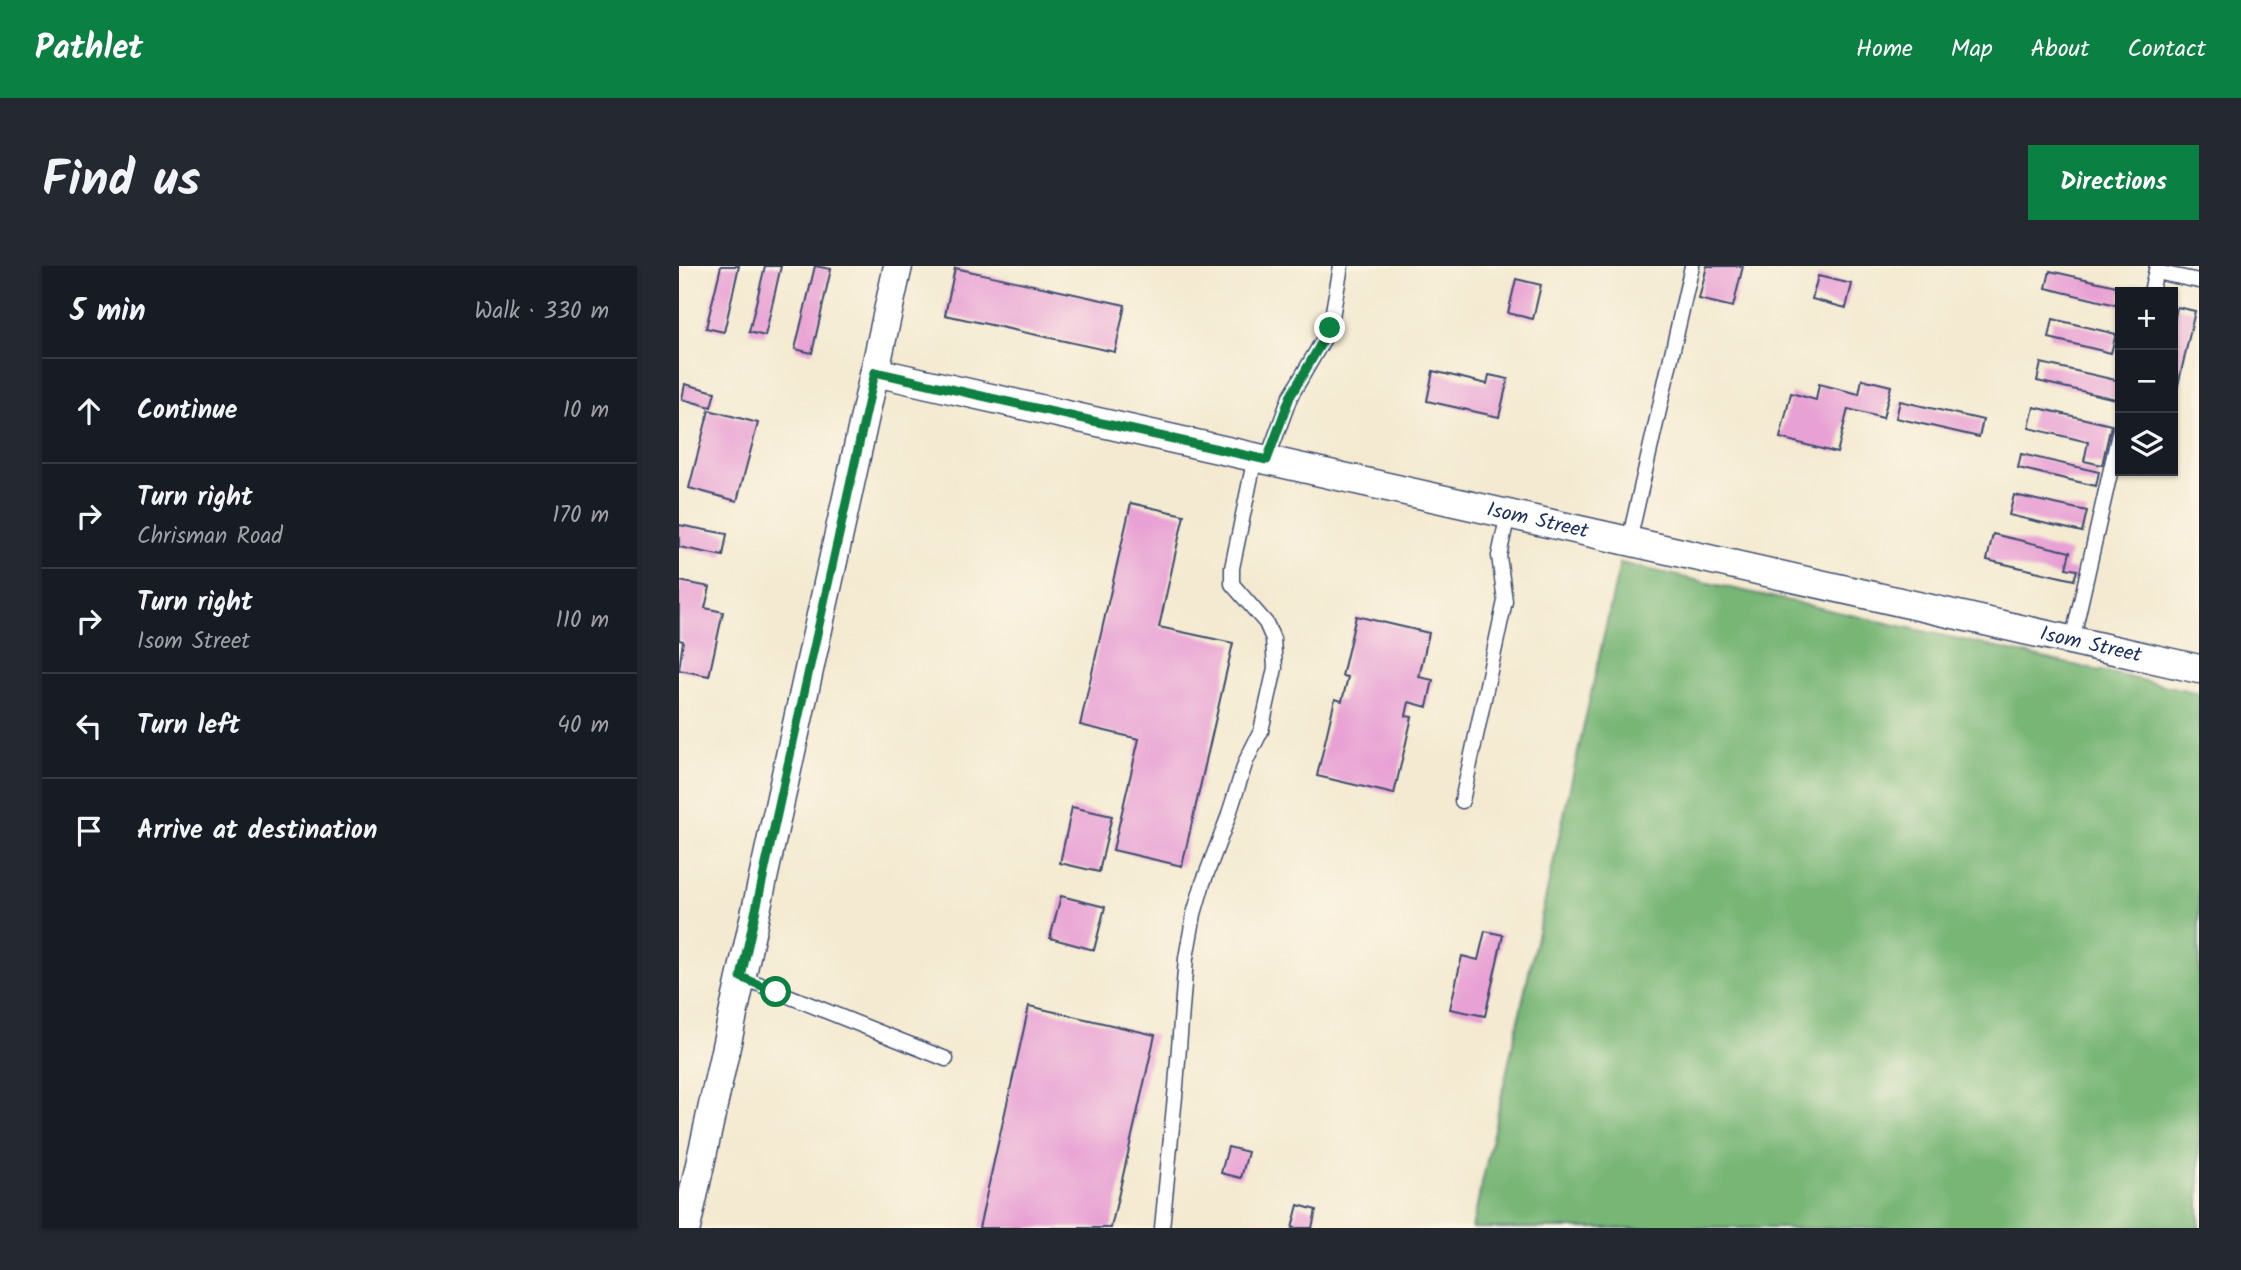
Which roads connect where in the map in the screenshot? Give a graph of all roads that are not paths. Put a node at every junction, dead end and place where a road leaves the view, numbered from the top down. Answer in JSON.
{"nodes":[{"id":1,"x":898,"y":266,"type":"edge"},
{"id":2,"x":1341,"y":266,"type":"edge"},
{"id":3,"x":1692,"y":266,"type":"edge"},
{"id":4,"x":2157,"y":269,"type":"edge"},
{"id":5,"x":2199,"y":281,"type":"edge"},
{"id":6,"x":2152,"y":287,"type":"edge"},
{"id":7,"x":875,"y":372,"type":"junction"},
{"id":8,"x":2115,"y":451,"type":"edge"},
{"id":9,"x":1261,"y":458,"type":"junction"},
{"id":10,"x":1509,"y":514,"type":"junction"},
{"id":11,"x":1629,"y":541,"type":"junction"},
{"id":12,"x":2072,"y":641,"type":"junction"},
{"id":13,"x":2199,"y":669,"type":"edge"},
{"id":14,"x":1462,"y":800,"type":"dead end"},
{"id":15,"x":741,"y":977,"type":"junction"},
{"id":16,"x":946,"y":1059,"type":"dead end"},
{"id":17,"x":686,"y":1228,"type":"edge"},
{"id":18,"x":1162,"y":1228,"type":"edge"}],
"edges":[{"from":1,"to":7,"type":"street"},
{"from":2,"to":9,"type":"lane"},
{"from":3,"to":11,"type":"lane"},
{"from":4,"to":5,"type":"lane"},
{"from":4,"to":6,"type":"lane"},
{"from":7,"to":9,"type":"street","name":"Isom Street"},
{"from":7,"to":15,"type":"street"},
{"from":8,"to":12,"type":"lane"},
{"from":9,"to":10,"type":"street","name":"Isom Street"},
{"from":9,"to":18,"type":"lane"},
{"from":10,"to":11,"type":"street","name":"Isom Street"},
{"from":10,"to":14,"type":"lane"},
{"from":11,"to":12,"type":"street","name":"Isom Street"},
{"from":12,"to":13,"type":"street","name":"Isom Street"},
{"from":15,"to":16,"type":"lane"},
{"from":15,"to":17,"type":"street"}]}
